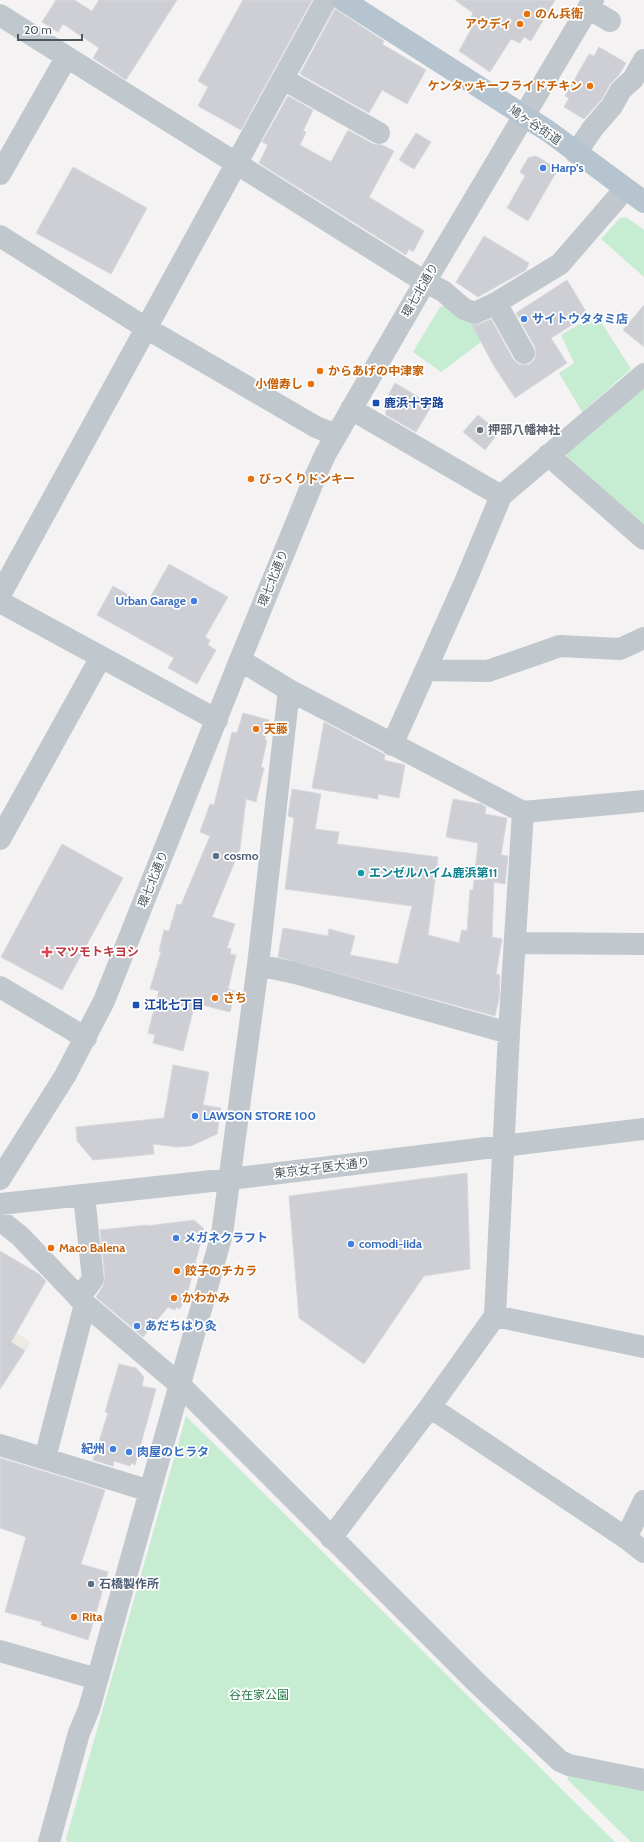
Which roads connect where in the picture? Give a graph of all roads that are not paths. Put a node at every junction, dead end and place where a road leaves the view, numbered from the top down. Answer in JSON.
{"nodes":[{"id":1,"x":326,"y":0,"type":"edge"},
{"id":2,"x":343,"y":0,"type":"edge"},
{"id":3,"x":590,"y":4,"type":"edge"},
{"id":4,"x":0,"y":15,"type":"edge"},
{"id":5,"x":610,"y":21,"type":"dead end"},
{"id":6,"x":66,"y":58,"type":"junction"},
{"id":7,"x":644,"y":60,"type":"edge"},
{"id":8,"x":283,"y":79,"type":"junction"},
{"id":9,"x":523,"y":116,"type":"junction"},
{"id":10,"x":379,"y":133,"type":"dead end"},
{"id":11,"x":576,"y":153,"type":"junction"},
{"id":12,"x":235,"y":164,"type":"junction"},
{"id":13,"x":0,"y":174,"type":"edge"},
{"id":14,"x":624,"y":189,"type":"junction"},
{"id":15,"x":644,"y":202,"type":"edge"},
{"id":16,"x":0,"y":236,"type":"edge"},
{"id":17,"x":425,"y":282,"type":"junction"},
{"id":18,"x":496,"y":303,"type":"junction"},
{"id":19,"x":146,"y":328,"type":"junction"},
{"id":20,"x":524,"y":353,"type":"dead end"},
{"id":21,"x":644,"y":374,"type":"edge"},
{"id":22,"x":351,"y":409,"type":"junction"},
{"id":23,"x":336,"y":435,"type":"junction"},
{"id":24,"x":548,"y":455,"type":"junction"},
{"id":25,"x":501,"y":496,"type":"junction"},
{"id":26,"x":644,"y":539,"type":"edge"},
{"id":27,"x":0,"y":595,"type":"edge"},
{"id":28,"x":0,"y":602,"type":"edge"},
{"id":29,"x":644,"y":638,"type":"edge"},
{"id":30,"x":101,"y":657,"type":"junction"},
{"id":31,"x":240,"y":660,"type":"junction"},
{"id":32,"x":426,"y":670,"type":"junction"},
{"id":33,"x":290,"y":690,"type":"junction"},
{"id":34,"x":217,"y":720,"type":"junction"},
{"id":35,"x":392,"y":745,"type":"junction"},
{"id":36,"x":644,"y":802,"type":"edge"},
{"id":37,"x":522,"y":812,"type":"junction"},
{"id":38,"x":0,"y":840,"type":"edge"},
{"id":39,"x":515,"y":943,"type":"junction"},
{"id":40,"x":644,"y":944,"type":"edge"},
{"id":41,"x":258,"y":965,"type":"junction"},
{"id":42,"x":0,"y":988,"type":"edge"},
{"id":43,"x":509,"y":1033,"type":"junction"},
{"id":44,"x":86,"y":1038,"type":"junction"},
{"id":45,"x":644,"y":1129,"type":"edge"},
{"id":46,"x":504,"y":1146,"type":"junction"},
{"id":47,"x":0,"y":1179,"type":"edge"},
{"id":48,"x":230,"y":1180,"type":"junction"},
{"id":49,"x":84,"y":1196,"type":"junction"},
{"id":50,"x":0,"y":1204,"type":"edge"},
{"id":51,"x":0,"y":1220,"type":"edge"},
{"id":52,"x":82,"y":1301,"type":"junction"},
{"id":53,"x":495,"y":1316,"type":"junction"},
{"id":54,"x":644,"y":1347,"type":"edge"},
{"id":55,"x":179,"y":1384,"type":"junction"},
{"id":56,"x":430,"y":1407,"type":"junction"},
{"id":57,"x":0,"y":1445,"type":"edge"},
{"id":58,"x":45,"y":1458,"type":"junction"},
{"id":59,"x":150,"y":1491,"type":"junction"},
{"id":60,"x":644,"y":1501,"type":"edge"},
{"id":61,"x":331,"y":1538,"type":"junction"},
{"id":62,"x":626,"y":1538,"type":"junction"},
{"id":63,"x":644,"y":1552,"type":"edge"},
{"id":64,"x":0,"y":1651,"type":"edge"},
{"id":65,"x":97,"y":1679,"type":"junction"},
{"id":66,"x":644,"y":1780,"type":"edge"},
{"id":67,"x":48,"y":1842,"type":"edge"}],
"edges":[{"from":1,"to":8,"type":"street"},
{"from":2,"to":9,"type":"main road","name":"鳩ヶ谷街道"},
{"from":3,"to":5,"type":"street"},
{"from":3,"to":9,"type":"street","name":"環七北通り"},
{"from":4,"to":6,"type":"street"},
{"from":6,"to":12,"type":"street"},
{"from":6,"to":13,"type":"street"},
{"from":7,"to":11,"type":"street"},
{"from":8,"to":10,"type":"street"},
{"from":8,"to":12,"type":"street"},
{"from":9,"to":11,"type":"main road","name":"鳩ヶ谷街道"},
{"from":9,"to":17,"type":"street","name":"環七北通り"},
{"from":11,"to":14,"type":"main road","name":"鳩ヶ谷街道"},
{"from":12,"to":17,"type":"street"},
{"from":12,"to":19,"type":"street"},
{"from":14,"to":15,"type":"main road","name":"鳩ヶ谷街道"},
{"from":14,"to":18,"type":"street"},
{"from":16,"to":19,"type":"street"},
{"from":17,"to":18,"type":"street"},
{"from":17,"to":22,"type":"street","name":"環七北通り"},
{"from":18,"to":20,"type":"street"},
{"from":19,"to":23,"type":"street"},
{"from":19,"to":27,"type":"street"},
{"from":21,"to":24,"type":"street"},
{"from":22,"to":23,"type":"street","name":"環七北通り"},
{"from":22,"to":25,"type":"street"},
{"from":23,"to":31,"type":"street","name":"環七北通り"},
{"from":24,"to":25,"type":"street"},
{"from":24,"to":26,"type":"street"},
{"from":25,"to":32,"type":"street"},
{"from":28,"to":30,"type":"street"},
{"from":29,"to":32,"type":"street"},
{"from":30,"to":34,"type":"street"},
{"from":30,"to":38,"type":"street"},
{"from":31,"to":33,"type":"street"},
{"from":31,"to":34,"type":"street","name":"環七北通り"},
{"from":32,"to":35,"type":"street"},
{"from":33,"to":35,"type":"street"},
{"from":33,"to":41,"type":"street"},
{"from":34,"to":44,"type":"street","name":"環七北通り"},
{"from":35,"to":37,"type":"street"},
{"from":36,"to":37,"type":"street"},
{"from":37,"to":39,"type":"street"},
{"from":39,"to":40,"type":"street"},
{"from":39,"to":43,"type":"street"},
{"from":41,"to":43,"type":"street"},
{"from":41,"to":48,"type":"street"},
{"from":42,"to":44,"type":"street"},
{"from":43,"to":46,"type":"street"},
{"from":44,"to":47,"type":"street","name":"環七北通り"},
{"from":45,"to":46,"type":"street","name":"東京女子医大通り"},
{"from":46,"to":48,"type":"street","name":"東京女子医大通り"},
{"from":46,"to":53,"type":"street"},
{"from":48,"to":49,"type":"street","name":"東京女子医大通り"},
{"from":48,"to":55,"type":"street"},
{"from":49,"to":50,"type":"street","name":"東京女子医大通り"},
{"from":49,"to":52,"type":"street"},
{"from":51,"to":52,"type":"street"},
{"from":52,"to":55,"type":"street"},
{"from":52,"to":58,"type":"street"},
{"from":53,"to":54,"type":"street"},
{"from":53,"to":56,"type":"street"},
{"from":55,"to":59,"type":"street"},
{"from":55,"to":61,"type":"street"},
{"from":56,"to":61,"type":"street"},
{"from":56,"to":62,"type":"street"},
{"from":57,"to":58,"type":"street"},
{"from":58,"to":59,"type":"street"},
{"from":59,"to":65,"type":"street"},
{"from":60,"to":62,"type":"street"},
{"from":61,"to":66,"type":"street"},
{"from":62,"to":63,"type":"street"},
{"from":64,"to":65,"type":"street"},
{"from":65,"to":67,"type":"street"}]}
